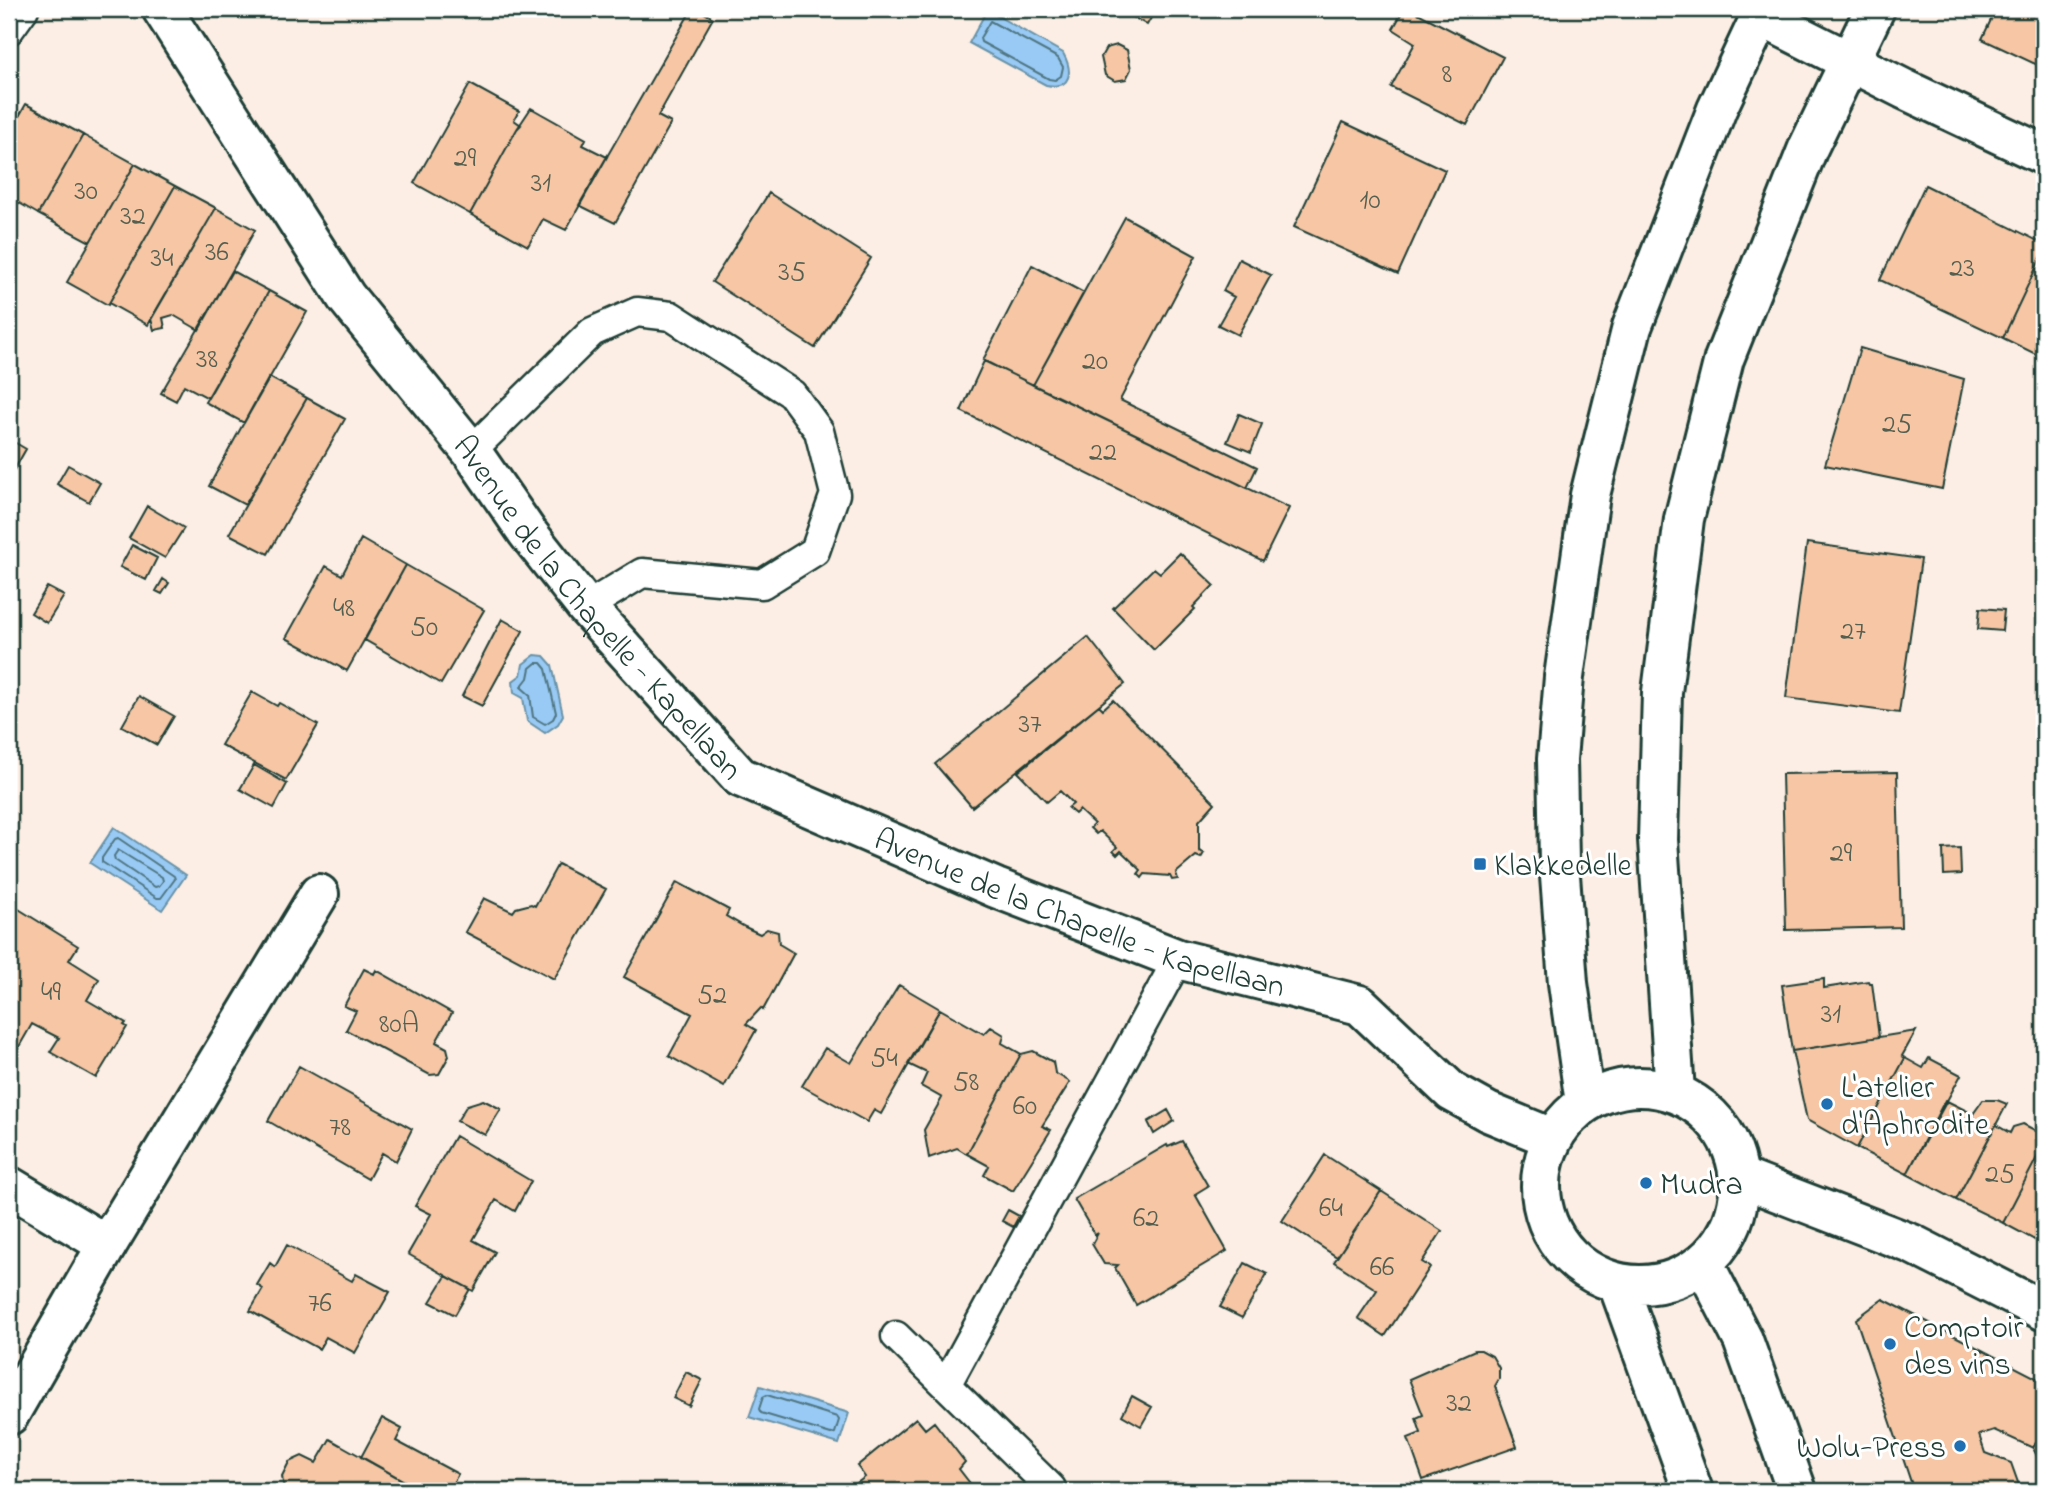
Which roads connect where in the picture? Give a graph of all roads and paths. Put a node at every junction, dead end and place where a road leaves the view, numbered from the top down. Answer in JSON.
{"nodes":[{"id":1,"x":24,"y":9,"type":"edge"},
{"id":2,"x":162,"y":9,"type":"edge"},
{"id":3,"x":1875,"y":9,"type":"edge"},
{"id":4,"x":1762,"y":13,"type":"edge"},
{"id":5,"x":9,"y":30,"type":"edge"},
{"id":6,"x":1850,"y":62,"type":"junction"},
{"id":7,"x":2044,"y":155,"type":"edge"},
{"id":8,"x":471,"y":451,"type":"junction"},
{"id":9,"x":586,"y":607,"type":"junction"},
{"id":10,"x":319,"y":894,"type":"dead end"},
{"id":11,"x":1178,"y":960,"type":"junction"},
{"id":12,"x":1675,"y":1092,"type":"junction"},
{"id":13,"x":1585,"y":1103,"type":"junction"},
{"id":14,"x":1552,"y":1138,"type":"junction"},
{"id":15,"x":1740,"y":1177,"type":"junction"},
{"id":16,"x":9,"y":1186,"type":"edge"},
{"id":17,"x":107,"y":1245,"type":"junction"},
{"id":18,"x":1704,"y":1264,"type":"junction"},
{"id":19,"x":1618,"y":1284,"type":"junction"},
{"id":20,"x":2044,"y":1311,"type":"edge"},
{"id":21,"x":896,"y":1336,"type":"dead end"},
{"id":22,"x":946,"y":1385,"type":"junction"},
{"id":23,"x":9,"y":1415,"type":"edge"},
{"id":24,"x":1051,"y":1488,"type":"dead end"},
{"id":25,"x":1693,"y":1491,"type":"edge"},
{"id":26,"x":1797,"y":1491,"type":"edge"}],
"edges":[{"from":1,"to":5,"type":"lane"},
{"from":2,"to":8,"type":"main road","name":"Avenue de la Chapelle - Kapellaan"},
{"from":3,"to":6,"type":"main road"},
{"from":4,"to":6,"type":"main road"},
{"from":4,"to":13,"type":"main road"},
{"from":6,"to":7,"type":"main road"},
{"from":6,"to":12,"type":"main road"},
{"from":8,"to":9,"type":"main road","name":"Avenue de la Chapelle - Kapellaan"},
{"from":8,"to":9,"type":"lane"},
{"from":9,"to":11,"type":"main road","name":"Avenue de la Chapelle - Kapellaan"},
{"from":10,"to":17,"type":"main road"},
{"from":11,"to":14,"type":"main road","name":"Avenue de la Chapelle - Kapellaan"},
{"from":11,"to":22,"type":"lane"},
{"from":12,"to":13,"type":"main road"},
{"from":12,"to":15,"type":"main road"},
{"from":13,"to":14,"type":"main road"},
{"from":14,"to":19,"type":"main road"},
{"from":15,"to":18,"type":"main road"},
{"from":15,"to":20,"type":"main road"},
{"from":16,"to":17,"type":"main road"},
{"from":17,"to":23,"type":"main road"},
{"from":18,"to":19,"type":"main road"},
{"from":18,"to":26,"type":"main road"},
{"from":19,"to":25,"type":"main road"},
{"from":21,"to":22,"type":"lane"},
{"from":22,"to":24,"type":"lane"}]}
